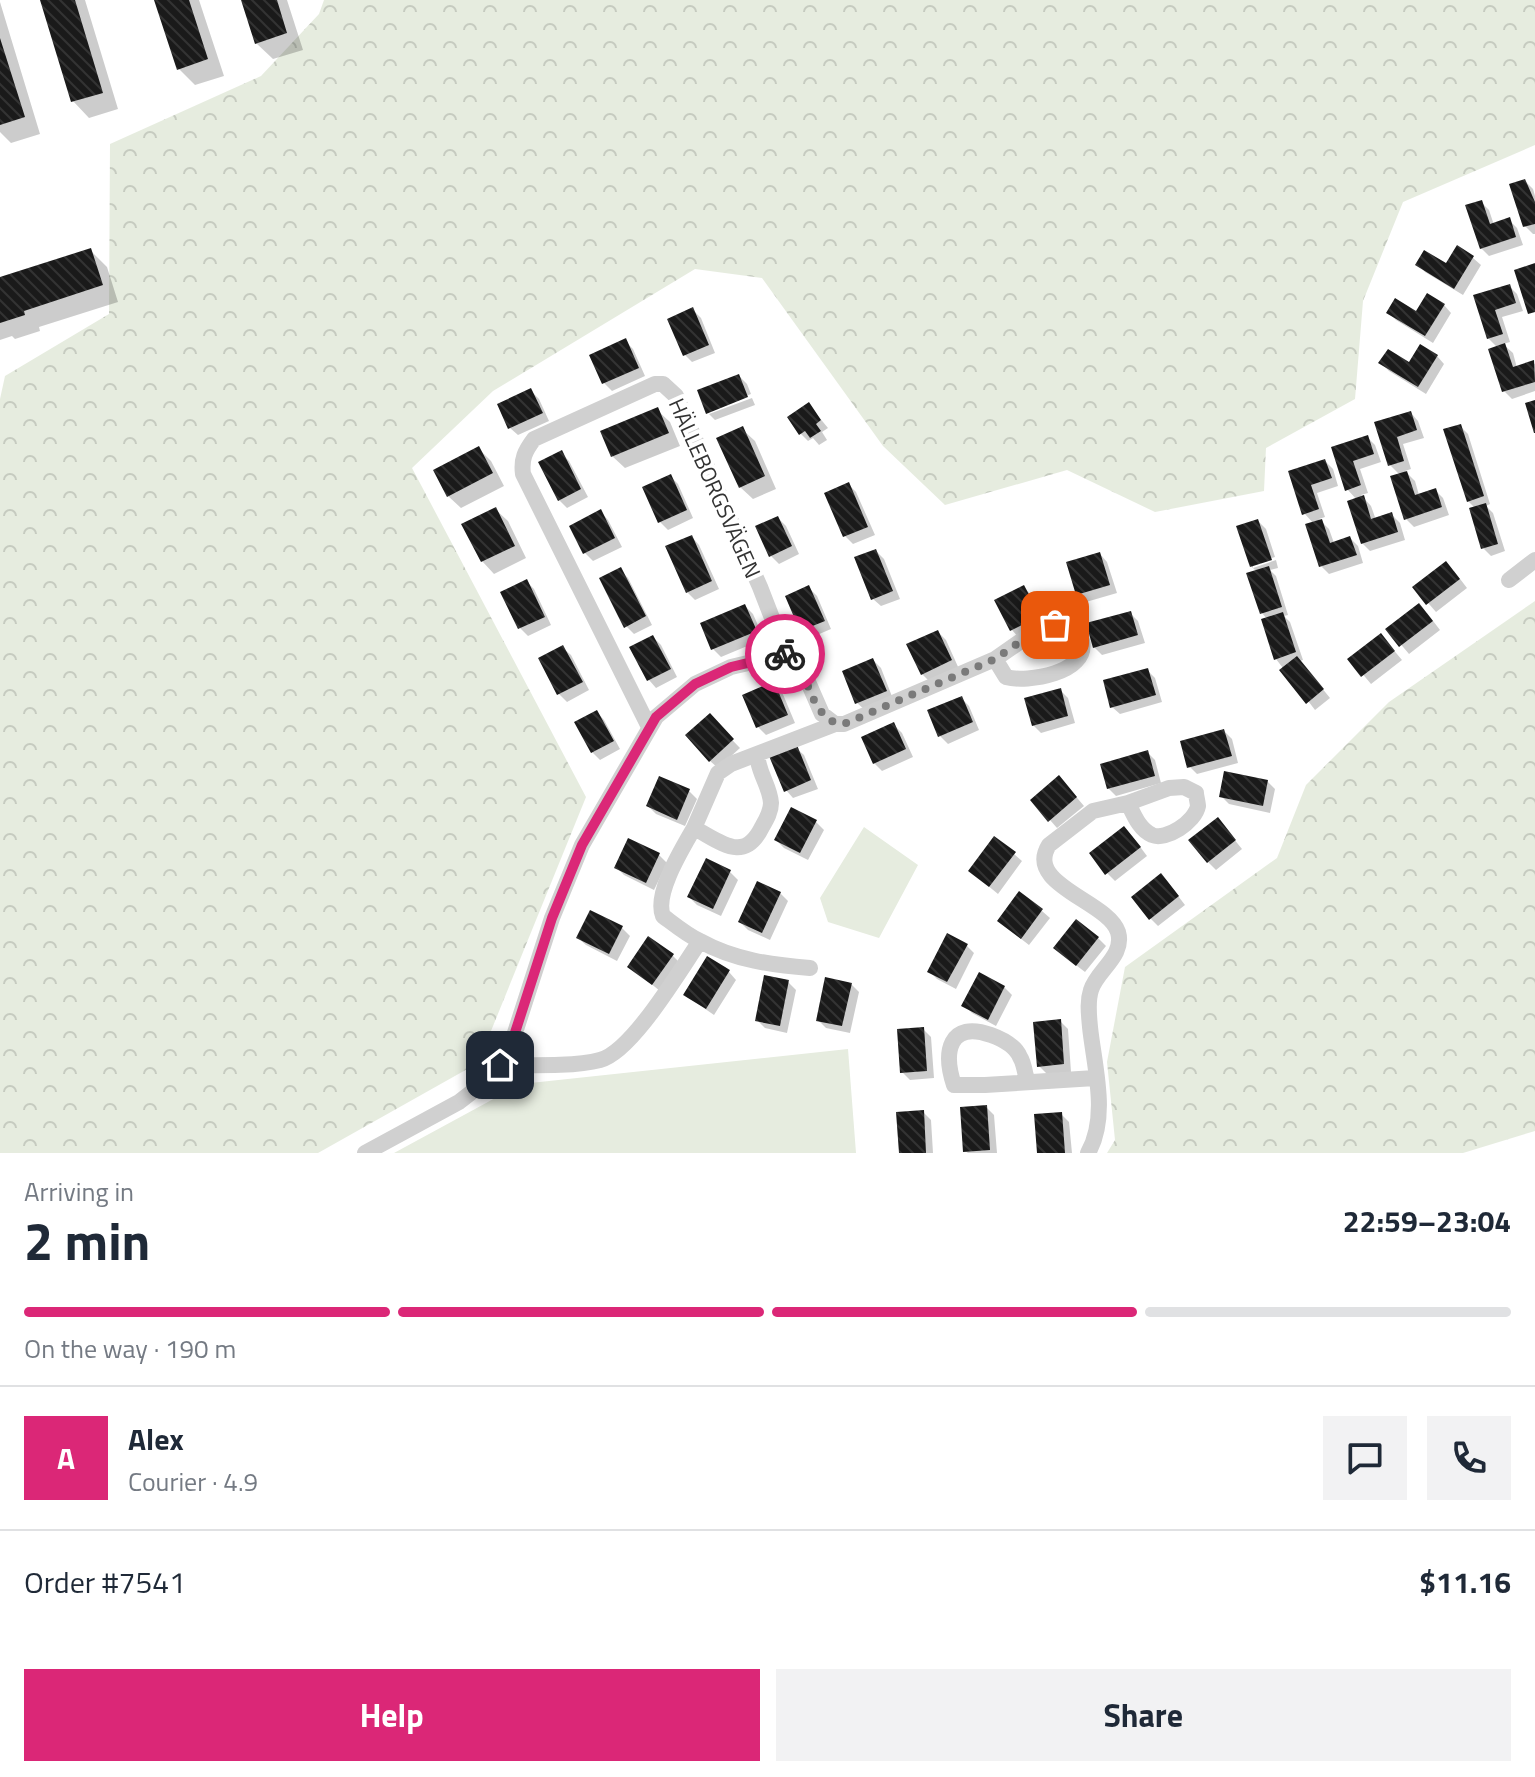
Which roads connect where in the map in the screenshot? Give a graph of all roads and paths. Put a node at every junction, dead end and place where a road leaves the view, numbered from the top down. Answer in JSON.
{"nodes":[{"id":1,"x":1535,"y":560,"type":"edge"},
{"id":2,"x":1509,"y":580,"type":"dead end"},
{"id":3,"x":786,"y":654,"type":"junction"},
{"id":4,"x":995,"y":659,"type":"junction"},
{"id":5,"x":835,"y":724,"type":"junction"},
{"id":6,"x":649,"y":727,"type":"junction"},
{"id":7,"x":757,"y":754,"type":"junction"},
{"id":8,"x":1128,"y":803,"type":"dead end"},
{"id":9,"x":694,"y":828,"type":"junction"},
{"id":10,"x":700,"y":941,"type":"junction"},
{"id":11,"x":810,"y":968,"type":"dead end"},
{"id":12,"x":500,"y":1065,"type":"junction"},
{"id":13,"x":1095,"y":1078,"type":"junction"},
{"id":14,"x":1027,"y":1081,"type":"junction"},
{"id":15,"x":365,"y":1153,"type":"edge"},
{"id":16,"x":1088,"y":1153,"type":"edge"}],
"edges":[{"from":1,"to":2,"type":"street"},
{"from":3,"to":5,"type":"street"},
{"from":3,"to":6,"type":"street"},
{"from":3,"to":6,"type":"street","name":"HÄLLEBORGSVÄGEN"},
{"from":4,"to":4,"type":"street"},
{"from":4,"to":5,"type":"street"},
{"from":5,"to":7,"type":"street"},
{"from":6,"to":12,"type":"street"},
{"from":7,"to":9,"type":"street"},
{"from":7,"to":9,"type":"street"},
{"from":8,"to":13,"type":"street"},
{"from":9,"to":10,"type":"street"},
{"from":10,"to":11,"type":"street"},
{"from":10,"to":12,"type":"street"},
{"from":12,"to":15,"type":"street"},
{"from":13,"to":14,"type":"street"},
{"from":13,"to":16,"type":"street"},
{"from":14,"to":14,"type":"street"}]}
